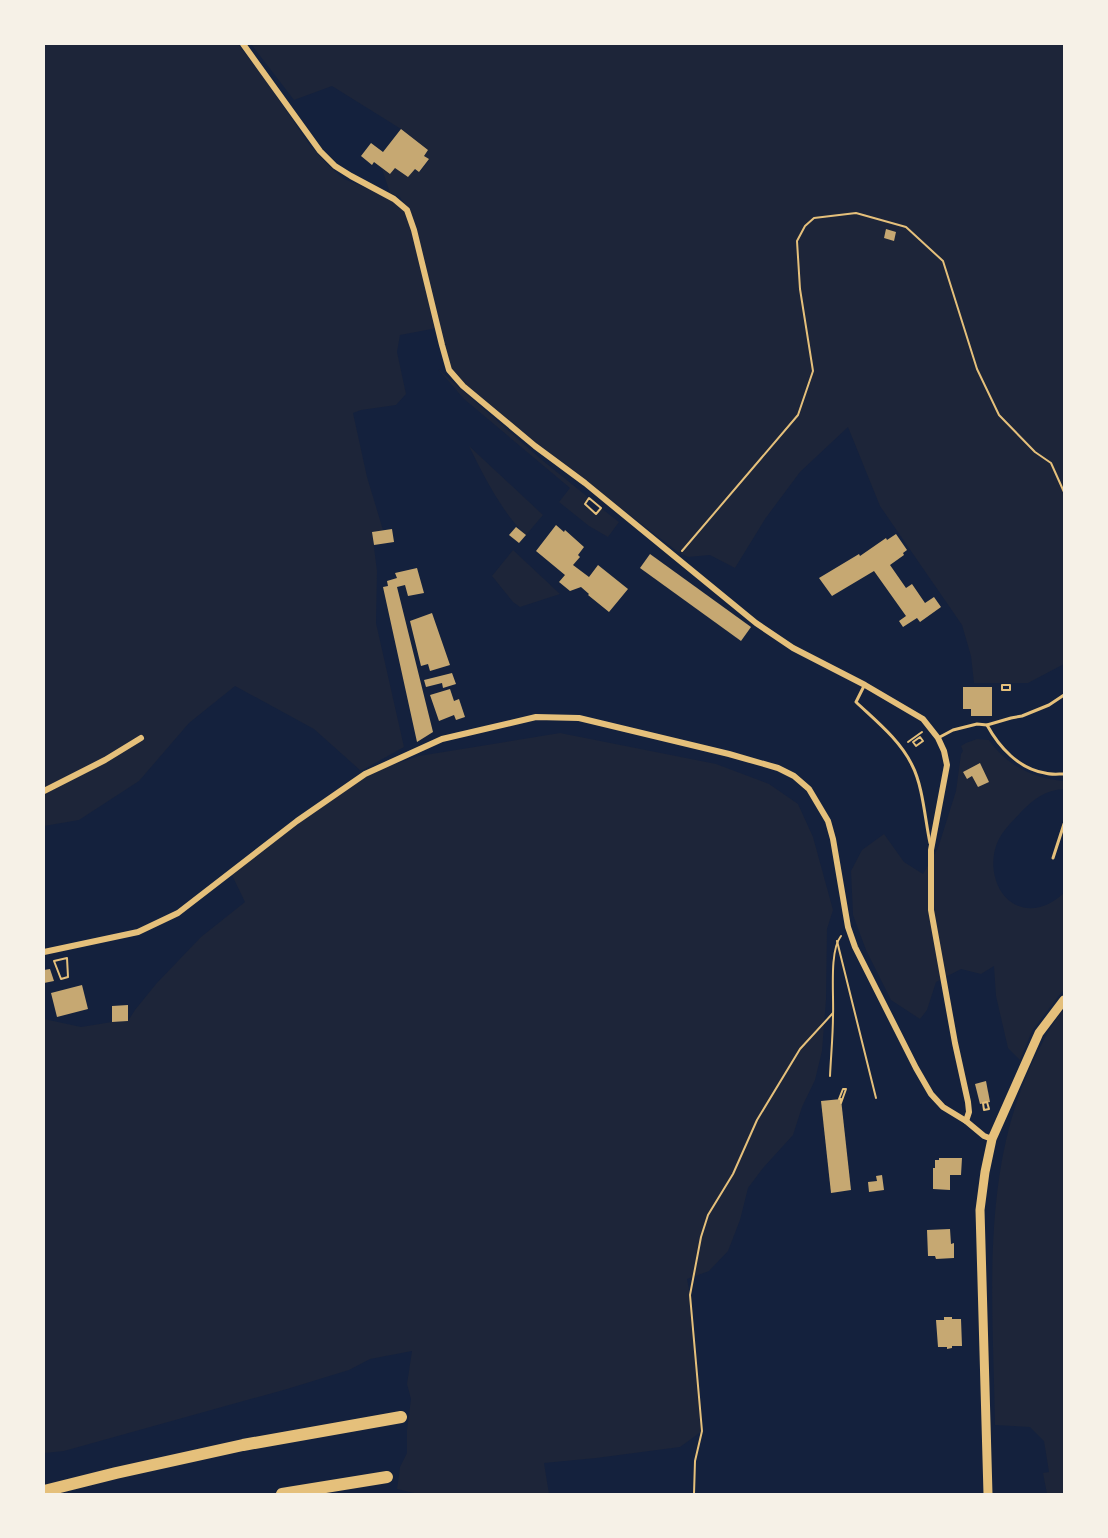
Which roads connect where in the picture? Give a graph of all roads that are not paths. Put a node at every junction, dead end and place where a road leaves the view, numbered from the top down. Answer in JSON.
{"nodes":[{"id":1,"x":243,"y":44,"type":"edge"},
{"id":2,"x":865,"y":685,"type":"junction"},
{"id":3,"x":1065,"y":695,"type":"edge"},
{"id":4,"x":987,"y":724,"type":"junction"},
{"id":5,"x":141,"y":738,"type":"dead end"},
{"id":6,"x":938,"y":738,"type":"junction"},
{"id":7,"x":1065,"y":774,"type":"edge"},
{"id":8,"x":44,"y":791,"type":"edge"},
{"id":9,"x":1065,"y":824,"type":"edge"},
{"id":10,"x":931,"y":850,"type":"junction"},
{"id":11,"x":1053,"y":858,"type":"dead end"},
{"id":12,"x":44,"y":951,"type":"edge"},
{"id":13,"x":1065,"y":1000,"type":"edge"},
{"id":14,"x":966,"y":1121,"type":"junction"},
{"id":15,"x":992,"y":1139,"type":"junction"},
{"id":16,"x":400,"y":1417,"type":"dead end"},
{"id":17,"x":387,"y":1477,"type":"dead end"},
{"id":18,"x":44,"y":1491,"type":"edge"},
{"id":19,"x":282,"y":1494,"type":"edge"},
{"id":20,"x":988,"y":1494,"type":"edge"}],
"edges":[{"from":1,"to":2,"type":"street"},
{"from":2,"to":6,"type":"street"},
{"from":2,"to":10,"type":"lane"},
{"from":3,"to":4,"type":"lane"},
{"from":4,"to":6,"type":"lane"},
{"from":4,"to":7,"type":"lane"},
{"from":5,"to":8,"type":"street"},
{"from":6,"to":10,"type":"street"},
{"from":9,"to":11,"type":"lane"},
{"from":10,"to":14,"type":"street"},
{"from":12,"to":14,"type":"street"},
{"from":13,"to":15,"type":"main road"},
{"from":14,"to":15,"type":"street"},
{"from":15,"to":20,"type":"main road"},
{"from":16,"to":18,"type":"highway"},
{"from":17,"to":19,"type":"highway"}]}
